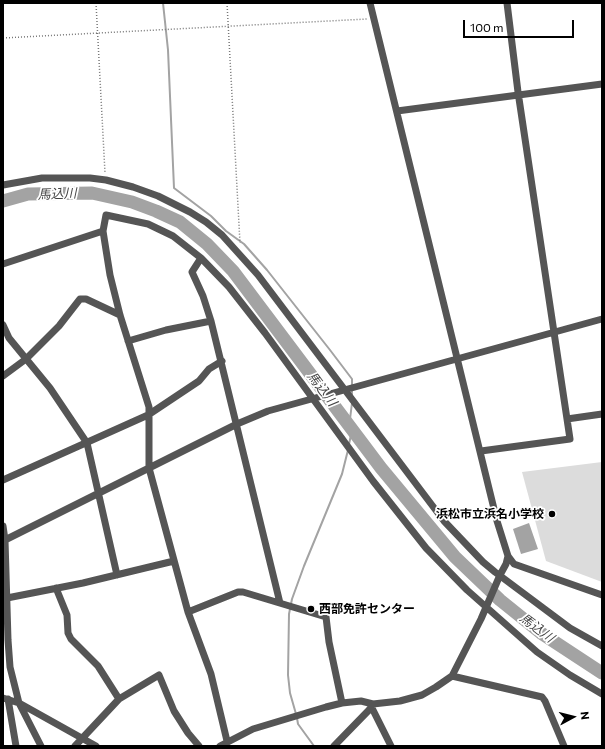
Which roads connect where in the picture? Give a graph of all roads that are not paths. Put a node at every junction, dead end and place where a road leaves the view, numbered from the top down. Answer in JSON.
{"nodes":[{"id":1,"x":370,"y":3,"type":"edge"},
{"id":2,"x":507,"y":3,"type":"edge"},
{"id":3,"x":602,"y":84,"type":"edge"},
{"id":4,"x":518,"y":95,"type":"junction"},
{"id":5,"x":397,"y":111,"type":"junction"},
{"id":6,"x":3,"y":185,"type":"edge"},
{"id":7,"x":103,"y":231,"type":"junction"},
{"id":8,"x":201,"y":258,"type":"junction"},
{"id":9,"x":3,"y":264,"type":"edge"},
{"id":10,"x":120,"y":315,"type":"junction"},
{"id":11,"x":602,"y":319,"type":"edge"},
{"id":12,"x":211,"y":321,"type":"junction"},
{"id":13,"x":3,"y":325,"type":"edge"},
{"id":14,"x":554,"y":332,"type":"junction"},
{"id":15,"x":128,"y":341,"type":"junction"},
{"id":16,"x":26,"y":359,"type":"junction"},
{"id":17,"x":458,"y":359,"type":"junction"},
{"id":18,"x":222,"y":361,"type":"junction"},
{"id":19,"x":3,"y":376,"type":"edge"},
{"id":20,"x":344,"y":389,"type":"junction"},
{"id":21,"x":314,"y":398,"type":"junction"},
{"id":22,"x":602,"y":414,"type":"edge"},
{"id":23,"x":148,"y":415,"type":"junction"},
{"id":24,"x":567,"y":419,"type":"junction"},
{"id":25,"x":237,"y":424,"type":"junction"},
{"id":26,"x":87,"y":443,"type":"junction"},
{"id":27,"x":481,"y":451,"type":"junction"},
{"id":28,"x":149,"y":468,"type":"junction"},
{"id":29,"x":3,"y":480,"type":"edge"},
{"id":30,"x":98,"y":493,"type":"junction"},
{"id":31,"x":3,"y":526,"type":"edge"},
{"id":32,"x":5,"y":540,"type":"junction"},
{"id":33,"x":508,"y":556,"type":"junction"},
{"id":34,"x":174,"y":562,"type":"junction"},
{"id":35,"x":117,"y":575,"type":"junction"},
{"id":36,"x":500,"y":575,"type":"junction"},
{"id":37,"x":56,"y":588,"type":"junction"},
{"id":38,"x":602,"y":595,"type":"edge"},
{"id":39,"x":7,"y":598,"type":"junction"},
{"id":40,"x":283,"y":604,"type":"junction"},
{"id":41,"x":486,"y":607,"type":"junction"},
{"id":42,"x":188,"y":612,"type":"junction"},
{"id":43,"x":602,"y":646,"type":"edge"},
{"id":44,"x":452,"y":676,"type":"junction"},
{"id":45,"x":602,"y":694,"type":"edge"},
{"id":46,"x":5,"y":699,"type":"edge"},
{"id":47,"x":119,"y":699,"type":"junction"},
{"id":48,"x":19,"y":703,"type":"junction"},
{"id":49,"x":342,"y":703,"type":"junction"},
{"id":50,"x":372,"y":705,"type":"junction"},
{"id":51,"x":83,"y":739,"type":"junction"},
{"id":52,"x":227,"y":741,"type":"junction"},
{"id":53,"x":16,"y":746,"type":"edge"},
{"id":54,"x":41,"y":746,"type":"edge"},
{"id":55,"x":75,"y":746,"type":"edge"},
{"id":56,"x":96,"y":746,"type":"edge"},
{"id":57,"x":199,"y":746,"type":"edge"},
{"id":58,"x":220,"y":746,"type":"edge"},
{"id":59,"x":334,"y":746,"type":"edge"},
{"id":60,"x":391,"y":746,"type":"edge"},
{"id":61,"x":564,"y":746,"type":"edge"}],
"edges":[{"from":1,"to":5,"type":"street"},
{"from":2,"to":4,"type":"street"},
{"from":3,"to":4,"type":"street"},
{"from":4,"to":5,"type":"street"},
{"from":4,"to":14,"type":"street"},
{"from":5,"to":17,"type":"street"},
{"from":6,"to":20,"type":"street"},
{"from":7,"to":8,"type":"street"},
{"from":7,"to":9,"type":"street"},
{"from":7,"to":10,"type":"street"},
{"from":8,"to":12,"type":"street"},
{"from":8,"to":21,"type":"street"},
{"from":10,"to":15,"type":"street"},
{"from":10,"to":16,"type":"street"},
{"from":11,"to":14,"type":"street"},
{"from":12,"to":15,"type":"street"},
{"from":12,"to":18,"type":"street"},
{"from":13,"to":16,"type":"street"},
{"from":14,"to":17,"type":"street"},
{"from":14,"to":24,"type":"street"},
{"from":15,"to":23,"type":"street"},
{"from":16,"to":19,"type":"street"},
{"from":16,"to":26,"type":"street"},
{"from":17,"to":20,"type":"street"},
{"from":17,"to":27,"type":"street"},
{"from":18,"to":23,"type":"street"},
{"from":18,"to":25,"type":"street"},
{"from":20,"to":21,"type":"street"},
{"from":20,"to":36,"type":"street"},
{"from":21,"to":25,"type":"street"},
{"from":21,"to":41,"type":"street"},
{"from":22,"to":24,"type":"street"},
{"from":23,"to":26,"type":"street"},
{"from":23,"to":28,"type":"street"},
{"from":24,"to":27,"type":"street"},
{"from":25,"to":28,"type":"street"},
{"from":25,"to":40,"type":"street"},
{"from":26,"to":29,"type":"street"},
{"from":26,"to":30,"type":"street"},
{"from":27,"to":33,"type":"street"},
{"from":28,"to":30,"type":"street"},
{"from":28,"to":34,"type":"street"},
{"from":30,"to":32,"type":"street"},
{"from":30,"to":35,"type":"street"},
{"from":31,"to":32,"type":"street"},
{"from":32,"to":39,"type":"street"},
{"from":33,"to":36,"type":"street"},
{"from":33,"to":38,"type":"street"},
{"from":34,"to":35,"type":"street"},
{"from":34,"to":42,"type":"street"},
{"from":35,"to":37,"type":"street"},
{"from":36,"to":41,"type":"street"},
{"from":36,"to":43,"type":"street"},
{"from":37,"to":39,"type":"street"},
{"from":37,"to":47,"type":"street"},
{"from":39,"to":48,"type":"street"},
{"from":40,"to":42,"type":"street"},
{"from":40,"to":49,"type":"street"},
{"from":41,"to":44,"type":"street"},
{"from":41,"to":45,"type":"street"},
{"from":42,"to":52,"type":"street"},
{"from":44,"to":50,"type":"street"},
{"from":44,"to":61,"type":"street"},
{"from":46,"to":48,"type":"street"},
{"from":46,"to":53,"type":"street"},
{"from":47,"to":51,"type":"street"},
{"from":47,"to":57,"type":"street"},
{"from":48,"to":51,"type":"street"},
{"from":48,"to":54,"type":"street"},
{"from":49,"to":50,"type":"street"},
{"from":49,"to":52,"type":"street"},
{"from":50,"to":59,"type":"street"},
{"from":50,"to":60,"type":"street"},
{"from":51,"to":55,"type":"street"},
{"from":51,"to":56,"type":"street"},
{"from":52,"to":58,"type":"street"}]}
